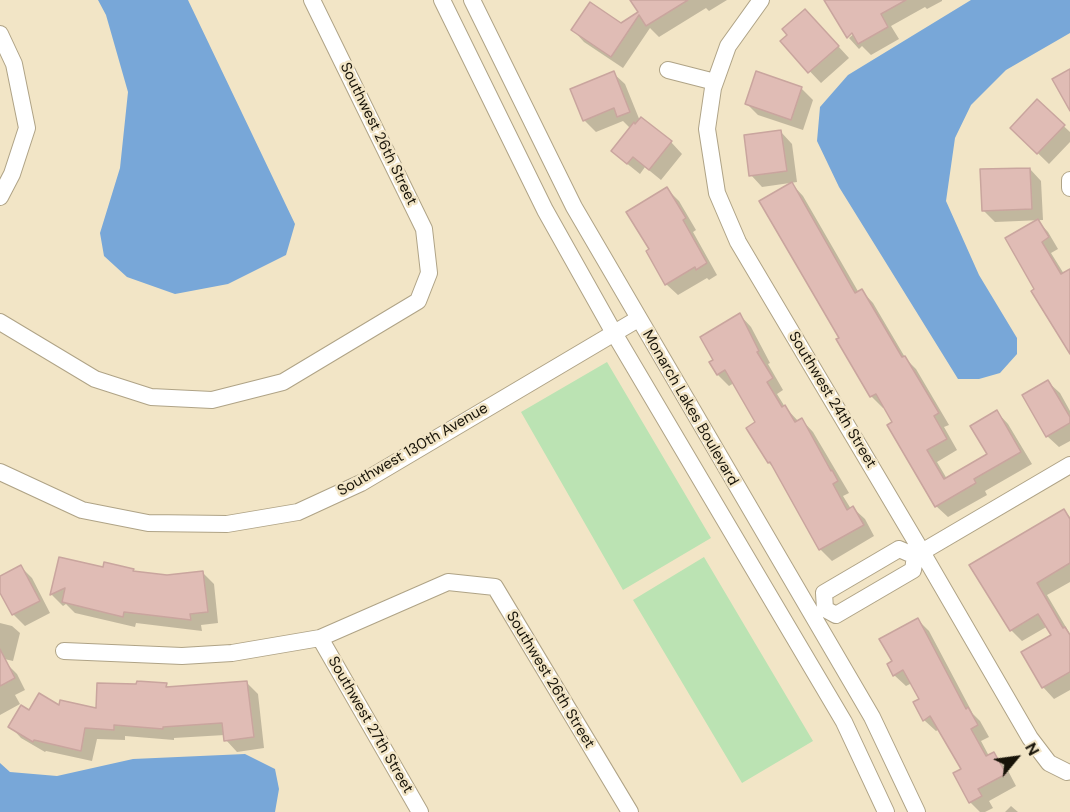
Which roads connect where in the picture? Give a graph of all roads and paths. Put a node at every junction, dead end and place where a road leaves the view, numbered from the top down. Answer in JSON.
{"nodes":[{"id":1,"x":312,"y":0,"type":"edge"},
{"id":2,"x":442,"y":0,"type":"edge"},
{"id":3,"x":472,"y":0,"type":"edge"},
{"id":4,"x":761,"y":0,"type":"edge"},
{"id":5,"x":0,"y":34,"type":"edge"},
{"id":6,"x":668,"y":70,"type":"dead end"},
{"id":7,"x":715,"y":82,"type":"junction"},
{"id":8,"x":0,"y":197,"type":"edge"},
{"id":9,"x":638,"y":319,"type":"junction"},
{"id":10,"x":0,"y":322,"type":"edge"},
{"id":11,"x":614,"y":333,"type":"junction"},
{"id":12,"x":1070,"y":465,"type":"edge"},
{"id":13,"x":0,"y":472,"type":"edge"},
{"id":14,"x":919,"y":554,"type":"junction"},
{"id":15,"x":819,"y":613,"type":"junction"},
{"id":16,"x":320,"y":638,"type":"junction"},
{"id":17,"x":64,"y":651,"type":"dead end"},
{"id":18,"x":1067,"y":772,"type":"dead end"},
{"id":19,"x":420,"y":812,"type":"edge"},
{"id":20,"x":630,"y":812,"type":"edge"},
{"id":21,"x":886,"y":812,"type":"edge"},
{"id":22,"x":917,"y":812,"type":"edge"}],
"edges":[{"from":1,"to":10,"type":"street","name":"Southwest 26th Street"},
{"from":2,"to":11,"type":"street","name":"Monarch Lakes Boulevard"},
{"from":3,"to":9,"type":"street","name":"Monarch Lakes Boulevard"},
{"from":4,"to":7,"type":"street","name":"Southwest 24th Street"},
{"from":5,"to":8,"type":"street"},
{"from":6,"to":7,"type":"street"},
{"from":7,"to":14,"type":"street","name":"Southwest 24th Street"},
{"from":9,"to":11,"type":"street","name":"Southwest 130th Avenue"},
{"from":9,"to":15,"type":"street","name":"Monarch Lakes Boulevard"},
{"from":11,"to":13,"type":"street","name":"Southwest 130th Avenue"},
{"from":11,"to":21,"type":"street","name":"Monarch Lakes Boulevard"},
{"from":12,"to":14,"type":"street"},
{"from":14,"to":15,"type":"street"},
{"from":14,"to":15,"type":"street"},
{"from":14,"to":18,"type":"street","name":"Southwest 24th Street"},
{"from":15,"to":22,"type":"street","name":"Monarch Lakes Boulevard"},
{"from":16,"to":17,"type":"street"},
{"from":16,"to":19,"type":"street","name":"Southwest 27th Street"},
{"from":16,"to":20,"type":"street","name":"Southwest 26th Street"}]}
